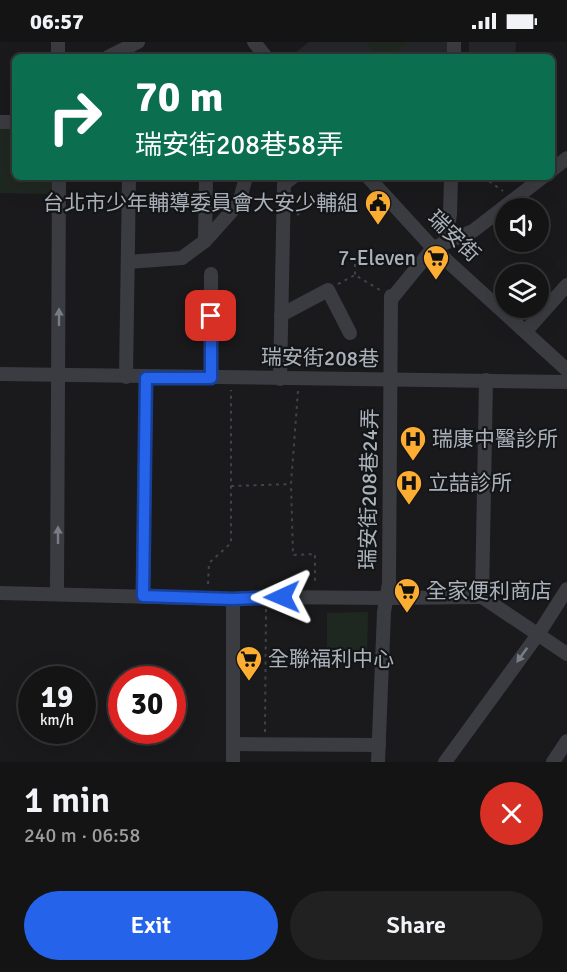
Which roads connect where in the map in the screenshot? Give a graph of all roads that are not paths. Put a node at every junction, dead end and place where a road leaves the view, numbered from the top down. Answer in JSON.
{"nodes":[{"id":1,"x":254,"y":42,"type":"edge"},
{"id":2,"x":133,"y":48,"type":"edge"},
{"id":3,"x":116,"y":54,"type":"edge"},
{"id":4,"x":264,"y":54,"type":"edge"},
{"id":5,"x":567,"y":158,"type":"edge"},
{"id":6,"x":555,"y":168,"type":"edge"},
{"id":7,"x":59,"y":180,"type":"edge"},
{"id":8,"x":129,"y":180,"type":"edge"},
{"id":9,"x":206,"y":180,"type":"edge"},
{"id":10,"x":245,"y":180,"type":"edge"},
{"id":11,"x":289,"y":180,"type":"edge"},
{"id":12,"x":371,"y":180,"type":"edge"},
{"id":13,"x":451,"y":180,"type":"edge"},
{"id":14,"x":539,"y":180,"type":"edge"},
{"id":15,"x":205,"y":241,"type":"junction"},
{"id":16,"x":446,"y":242,"type":"junction"},
{"id":17,"x":433,"y":248,"type":"junction"},
{"id":18,"x":128,"y":262,"type":"junction"},
{"id":19,"x":211,"y":274,"type":"dead end"},
{"id":20,"x":567,"y":285,"type":"edge"},
{"id":21,"x":281,"y":315,"type":"junction"},
{"id":22,"x":526,"y":331,"type":"junction"},
{"id":23,"x":350,"y":333,"type":"dead end"},
{"id":24,"x":567,"y":370,"type":"edge"},
{"id":25,"x":0,"y":374,"type":"edge"},
{"id":26,"x":58,"y":376,"type":"junction"},
{"id":27,"x":126,"y":377,"type":"junction"},
{"id":28,"x":146,"y":378,"type":"junction"},
{"id":29,"x":211,"y":378,"type":"junction"},
{"id":30,"x":280,"y":379,"type":"junction"},
{"id":31,"x":486,"y":380,"type":"junction"},
{"id":32,"x":392,"y":381,"type":"junction"},
{"id":33,"x":567,"y":382,"type":"edge"},
{"id":34,"x":567,"y":590,"type":"edge"},
{"id":35,"x":0,"y":592,"type":"edge"},
{"id":36,"x":57,"y":594,"type":"junction"},
{"id":37,"x":143,"y":596,"type":"junction"},
{"id":38,"x":482,"y":597,"type":"junction"},
{"id":39,"x":388,"y":598,"type":"junction"},
{"id":40,"x":233,"y":599,"type":"junction"},
{"id":41,"x":538,"y":633,"type":"junction"},
{"id":42,"x":567,"y":654,"type":"edge"},
{"id":43,"x":567,"y":741,"type":"edge"},
{"id":44,"x":233,"y":744,"type":"junction"},
{"id":45,"x":379,"y":745,"type":"junction"},
{"id":46,"x":233,"y":762,"type":"edge"},
{"id":47,"x":378,"y":762,"type":"edge"},
{"id":48,"x":445,"y":762,"type":"edge"},
{"id":49,"x":553,"y":762,"type":"edge"}],
"edges":[{"from":1,"to":4,"type":"street"},
{"from":2,"to":3,"type":"street"},
{"from":5,"to":6,"type":"street"},
{"from":26,"to":7,"type":"street","one_way":true},
{"from":8,"to":18,"type":"street"},
{"from":9,"to":15,"type":"street"},
{"from":10,"to":15,"type":"street"},
{"from":11,"to":21,"type":"street"},
{"from":12,"to":17,"type":"street","name":"瑞安街"},
{"from":13,"to":16,"type":"street"},
{"from":14,"to":16,"type":"street"},
{"from":15,"to":18,"type":"street"},
{"from":16,"to":17,"type":"street"},
{"from":17,"to":22,"type":"street","name":"瑞安街"},
{"from":17,"to":32,"type":"street","name":"瑞安街208巷24弄"},
{"from":18,"to":27,"type":"street"},
{"from":19,"to":29,"type":"street"},
{"from":20,"to":22,"type":"street"},
{"from":21,"to":23,"type":"street"},
{"from":21,"to":30,"type":"street"},
{"from":22,"to":24,"type":"street","name":"瑞安街"},
{"from":25,"to":26,"type":"street","name":"瑞安街208巷"},
{"from":26,"to":27,"type":"street","name":"瑞安街208巷"},
{"from":36,"to":26,"type":"street","one_way":true},
{"from":27,"to":28,"type":"street","name":"瑞安街208巷"},
{"from":28,"to":29,"type":"street","name":"瑞安街208巷"},
{"from":28,"to":37,"type":"street"},
{"from":29,"to":30,"type":"street","name":"瑞安街208巷"},
{"from":30,"to":32,"type":"street","name":"瑞安街208巷"},
{"from":31,"to":32,"type":"street","name":"瑞安街208巷"},
{"from":31,"to":33,"type":"street","name":"瑞安街208巷"},
{"from":31,"to":38,"type":"street"},
{"from":32,"to":39,"type":"street","name":"瑞安街208巷24弄"},
{"from":34,"to":41,"type":"street"},
{"from":35,"to":36,"type":"street"},
{"from":36,"to":37,"type":"street"},
{"from":37,"to":40,"type":"street"},
{"from":38,"to":39,"type":"street"},
{"from":38,"to":41,"type":"street"},
{"from":39,"to":40,"type":"street"},
{"from":39,"to":45,"type":"street","name":"瑞安街208巷24弄"},
{"from":40,"to":44,"type":"street"},
{"from":41,"to":42,"type":"street"},
{"from":41,"to":48,"type":"street","one_way":true},
{"from":43,"to":49,"type":"street"},
{"from":44,"to":45,"type":"street"},
{"from":44,"to":46,"type":"street"},
{"from":45,"to":47,"type":"street","name":"瑞安街208巷24弄"}]}
